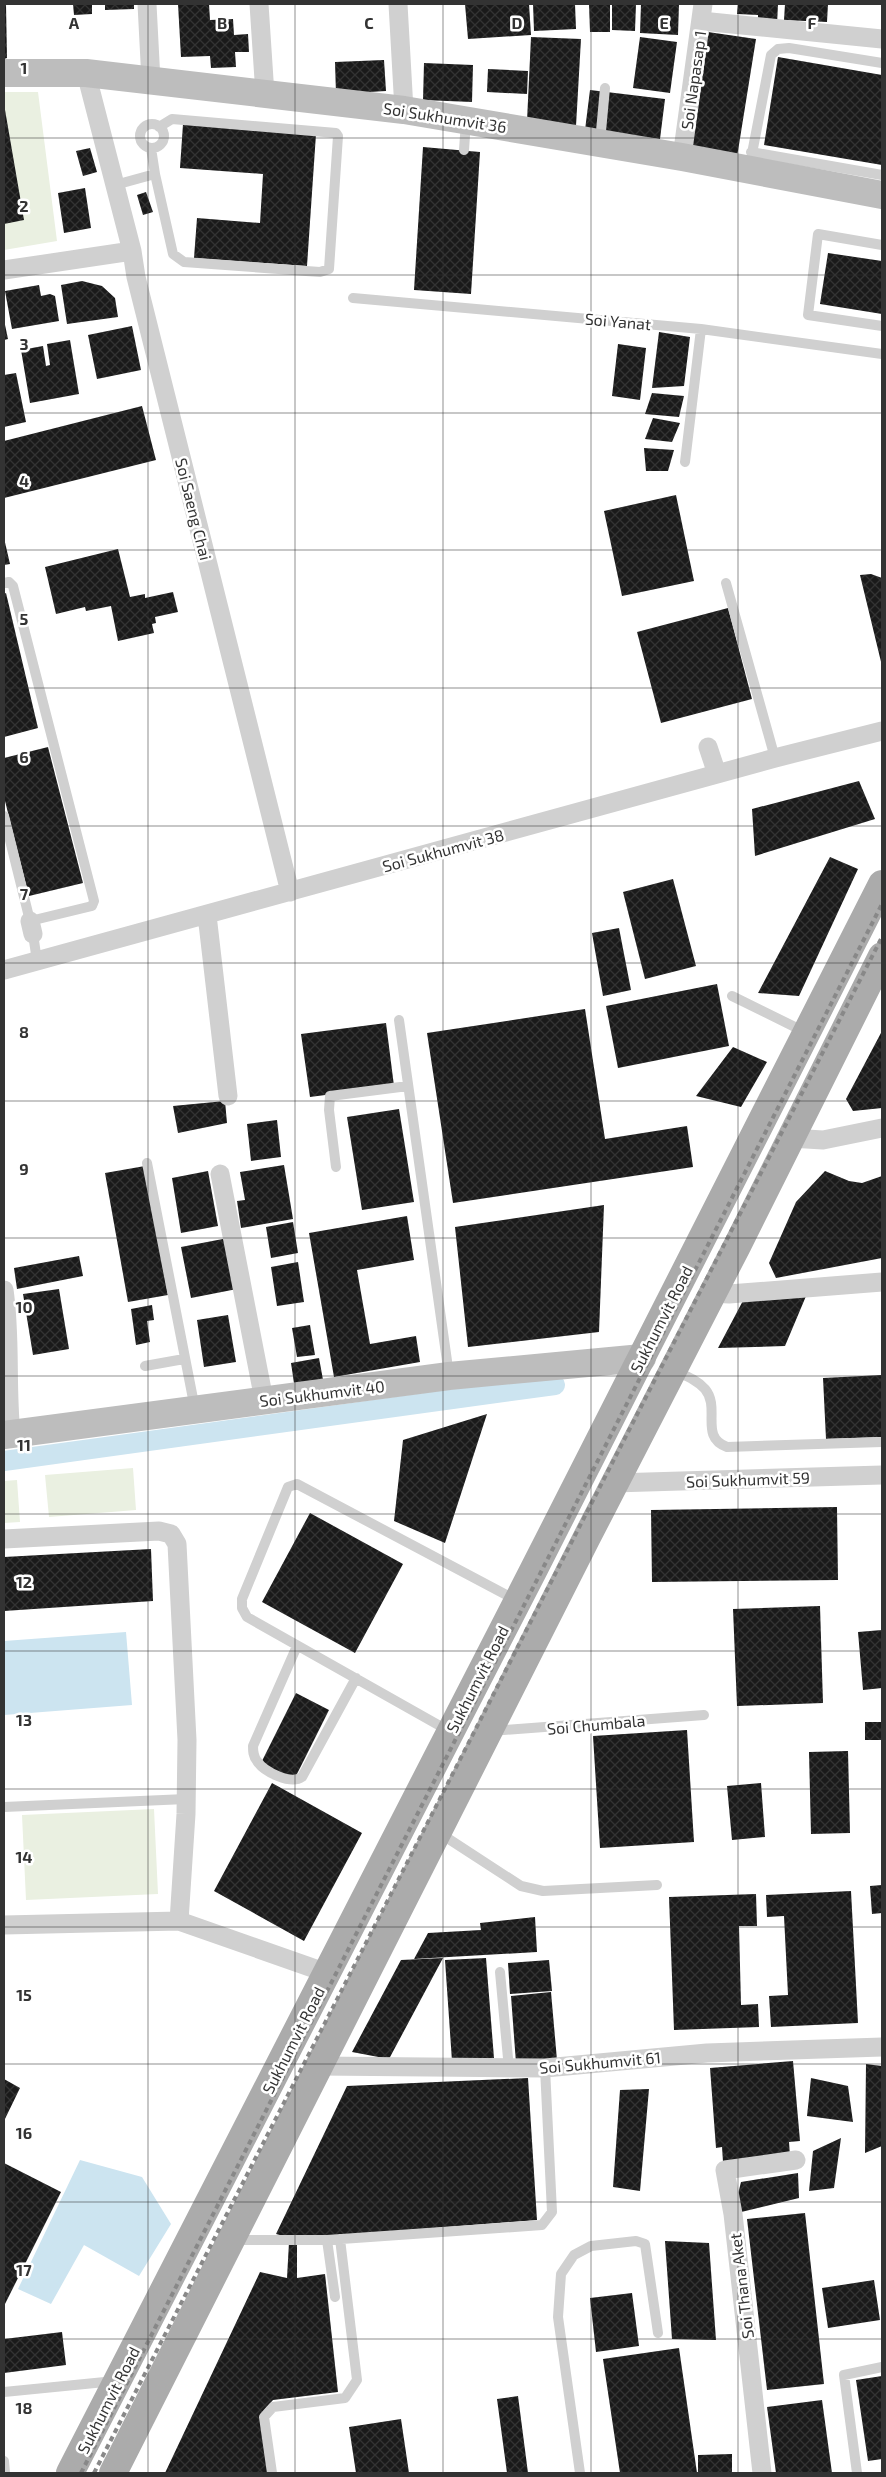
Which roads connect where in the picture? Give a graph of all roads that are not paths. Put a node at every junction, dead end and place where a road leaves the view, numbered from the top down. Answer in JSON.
{"nodes":[{"id":1,"x":147,"y":4,"type":"edge"},
{"id":2,"x":259,"y":4,"type":"edge"},
{"id":3,"x":398,"y":4,"type":"edge"},
{"id":4,"x":702,"y":12,"type":"edge"},
{"id":5,"x":882,"y":39,"type":"edge"},
{"id":6,"x":882,"y":63,"type":"edge"},
{"id":7,"x":4,"y":72,"type":"edge"},
{"id":8,"x":86,"y":73,"type":"junction"},
{"id":9,"x":151,"y":81,"type":"junction"},
{"id":10,"x":606,"y":88,"type":"dead end"},
{"id":11,"x":265,"y":95,"type":"junction"},
{"id":12,"x":404,"y":110,"type":"junction"},
{"id":13,"x":466,"y":120,"type":"junction"},
{"id":14,"x":159,"y":127,"type":"junction"},
{"id":15,"x":600,"y":143,"type":"junction"},
{"id":16,"x":150,"y":148,"type":"junction"},
{"id":17,"x":464,"y":150,"type":"dead end"},
{"id":18,"x":682,"y":157,"type":"junction"},
{"id":19,"x":750,"y":161,"type":"junction"},
{"id":20,"x":155,"y":174,"type":"junction"},
{"id":21,"x":882,"y":175,"type":"edge"},
{"id":22,"x":116,"y":185,"type":"junction"},
{"id":23,"x":882,"y":195,"type":"edge"},
{"id":24,"x":882,"y":245,"type":"edge"},
{"id":25,"x":132,"y":251,"type":"junction"},
{"id":26,"x":4,"y":270,"type":"edge"},
{"id":27,"x":353,"y":298,"type":"dead end"},
{"id":28,"x":882,"y":326,"type":"edge"},
{"id":29,"x":701,"y":329,"type":"junction"},
{"id":30,"x":882,"y":354,"type":"edge"},
{"id":31,"x":685,"y":462,"type":"dead end"},
{"id":32,"x":4,"y":583,"type":"edge"},
{"id":33,"x":726,"y":583,"type":"dead end"},
{"id":34,"x":882,"y":732,"type":"edge"},
{"id":35,"x":708,"y":747,"type":"dead end"},
{"id":36,"x":775,"y":758,"type":"junction"},
{"id":37,"x":717,"y":774,"type":"junction"},
{"id":38,"x":4,"y":816,"type":"edge"},
{"id":39,"x":882,"y":884,"type":"edge"},
{"id":40,"x":290,"y":892,"type":"junction"},
{"id":41,"x":207,"y":914,"type":"junction"},
{"id":42,"x":32,"y":927,"type":"junction"},
{"id":43,"x":882,"y":956,"type":"edge"},
{"id":44,"x":37,"y":961,"type":"junction"},
{"id":45,"x":4,"y":970,"type":"edge"},
{"id":46,"x":732,"y":996,"type":"dead end"},
{"id":47,"x":399,"y":1020,"type":"dead end"},
{"id":48,"x":806,"y":1032,"type":"junction"},
{"id":49,"x":408,"y":1086,"type":"junction"},
{"id":50,"x":228,"y":1096,"type":"dead end"},
{"id":51,"x":882,"y":1128,"type":"edge"},
{"id":52,"x":790,"y":1138,"type":"junction"},
{"id":53,"x":147,"y":1162,"type":"dead end"},
{"id":54,"x":336,"y":1167,"type":"dead end"},
{"id":55,"x":220,"y":1174,"type":"dead end"},
{"id":56,"x":882,"y":1282,"type":"edge"},
{"id":57,"x":4,"y":1290,"type":"edge"},
{"id":58,"x":711,"y":1293,"type":"junction"},
{"id":59,"x":642,"y":1358,"type":"junction"},
{"id":60,"x":184,"y":1359,"type":"junction"},
{"id":61,"x":145,"y":1366,"type":"dead end"},
{"id":62,"x":672,"y":1370,"type":"junction"},
{"id":63,"x":449,"y":1376,"type":"junction"},
{"id":64,"x":264,"y":1400,"type":"junction"},
{"id":65,"x":195,"y":1409,"type":"junction"},
{"id":66,"x":8,"y":1434,"type":"edge"},
{"id":67,"x":882,"y":1442,"type":"edge"},
{"id":68,"x":882,"y":1475,"type":"edge"},
{"id":69,"x":614,"y":1483,"type":"junction"},
{"id":70,"x":4,"y":1539,"type":"edge"},
{"id":71,"x":517,"y":1601,"type":"junction"},
{"id":72,"x":297,"y":1646,"type":"junction"},
{"id":73,"x":356,"y":1678,"type":"junction"},
{"id":74,"x":704,"y":1715,"type":"dead end"},
{"id":75,"x":450,"y":1731,"type":"junction"},
{"id":76,"x":489,"y":1732,"type":"junction"},
{"id":77,"x":186,"y":1799,"type":"junction"},
{"id":78,"x":4,"y":1807,"type":"edge"},
{"id":79,"x":438,"y":1832,"type":"junction"},
{"id":80,"x":657,"y":1885,"type":"dead end"},
{"id":81,"x":179,"y":1921,"type":"junction"},
{"id":82,"x":4,"y":1925,"type":"edge"},
{"id":83,"x":500,"y":1972,"type":"dead end"},
{"id":84,"x":327,"y":1974,"type":"junction"},
{"id":85,"x":882,"y":2047,"type":"edge"},
{"id":86,"x":288,"y":2051,"type":"junction"},
{"id":87,"x":318,"y":2066,"type":"junction"},
{"id":88,"x":545,"y":2068,"type":"junction"},
{"id":89,"x":500,"y":2071,"type":"junction"},
{"id":90,"x":796,"y":2160,"type":"dead end"},
{"id":91,"x":340,"y":2239,"type":"junction"},
{"id":92,"x":230,"y":2240,"type":"junction"},
{"id":93,"x":327,"y":2240,"type":"junction"},
{"id":94,"x":334,"y":2297,"type":"dead end"},
{"id":95,"x":658,"y":2333,"type":"dead end"},
{"id":96,"x":882,"y":2367,"type":"edge"},
{"id":97,"x":118,"y":2380,"type":"junction"},
{"id":98,"x":4,"y":2392,"type":"edge"},
{"id":99,"x":4,"y":2461,"type":"edge"},
{"id":100,"x":5,"y":2473,"type":"edge"},
{"id":101,"x":70,"y":2473,"type":"edge"},
{"id":102,"x":112,"y":2473,"type":"edge"},
{"id":103,"x":272,"y":2473,"type":"edge"},
{"id":104,"x":580,"y":2473,"type":"edge"},
{"id":105,"x":762,"y":2473,"type":"edge"},
{"id":106,"x":857,"y":2473,"type":"edge"}],
"edges":[{"from":1,"to":9,"type":"street"},
{"from":2,"to":11,"type":"street"},
{"from":3,"to":12,"type":"street"},
{"from":4,"to":5,"type":"street"},
{"from":4,"to":18,"type":"street","name":"Soi Napasap 1"},
{"from":6,"to":19,"type":"lane"},
{"from":7,"to":8,"type":"street","name":"Soi Sukhumvit 36"},
{"from":8,"to":9,"type":"street","name":"Soi Sukhumvit 36"},
{"from":8,"to":22,"type":"street","name":"Soi Saeng Chai"},
{"from":9,"to":11,"type":"street","name":"Soi Sukhumvit 36"},
{"from":10,"to":15,"type":"lane"},
{"from":11,"to":12,"type":"street","name":"Soi Sukhumvit 36"},
{"from":12,"to":13,"type":"street","name":"Soi Sukhumvit 36"},
{"from":13,"to":15,"type":"street","name":"Soi Sukhumvit 36"},
{"from":13,"to":17,"type":"lane"},
{"from":14,"to":16,"type":"lane"},
{"from":14,"to":16,"type":"lane"},
{"from":14,"to":20,"type":"lane"},
{"from":15,"to":18,"type":"street","name":"Soi Sukhumvit 36"},
{"from":16,"to":20,"type":"lane"},
{"from":18,"to":19,"type":"street","name":"Soi Sukhumvit 36"},
{"from":19,"to":21,"type":"lane"},
{"from":19,"to":23,"type":"street","name":"Soi Sukhumvit 36"},
{"from":20,"to":22,"type":"lane"},
{"from":22,"to":25,"type":"street","name":"Soi Saeng Chai"},
{"from":24,"to":28,"type":"lane"},
{"from":25,"to":26,"type":"street"},
{"from":25,"to":40,"type":"street","name":"Soi Saeng Chai"},
{"from":27,"to":29,"type":"lane","name":"Soi Yanat"},
{"from":29,"to":30,"type":"lane","name":"Soi Yanat"},
{"from":29,"to":31,"type":"lane"},
{"from":32,"to":42,"type":"lane"},
{"from":33,"to":36,"type":"lane"},
{"from":34,"to":36,"type":"street","name":"Soi Sukhumvit 38"},
{"from":35,"to":37,"type":"street"},
{"from":36,"to":37,"type":"street","name":"Soi Sukhumvit 38"},
{"from":37,"to":40,"type":"street","name":"Soi Sukhumvit 38"},
{"from":38,"to":42,"type":"lane"},
{"from":39,"to":48,"type":"main road","name":"Sukhumvit Road"},
{"from":40,"to":41,"type":"street","name":"Soi Sukhumvit 38"},
{"from":41,"to":44,"type":"street","name":"Soi Sukhumvit 38"},
{"from":41,"to":50,"type":"street"},
{"from":42,"to":44,"type":"lane"},
{"from":43,"to":52,"type":"main road","name":"Sukhumvit Road"},
{"from":44,"to":45,"type":"street","name":"Soi Sukhumvit 38"},
{"from":46,"to":48,"type":"lane"},
{"from":47,"to":49,"type":"lane"},
{"from":48,"to":59,"type":"main road","name":"Sukhumvit Road"},
{"from":49,"to":54,"type":"lane"},
{"from":49,"to":63,"type":"lane"},
{"from":51,"to":52,"type":"street"},
{"from":52,"to":58,"type":"main road","name":"Sukhumvit Road"},
{"from":53,"to":60,"type":"lane"},
{"from":55,"to":64,"type":"street"},
{"from":56,"to":58,"type":"street"},
{"from":57,"to":66,"type":"street"},
{"from":58,"to":62,"type":"main road","name":"Sukhumvit Road"},
{"from":59,"to":62,"type":"main road"},
{"from":59,"to":63,"type":"street","name":"Soi Sukhumvit 40"},
{"from":59,"to":71,"type":"main road","name":"Sukhumvit Road"},
{"from":60,"to":61,"type":"lane"},
{"from":60,"to":65,"type":"lane"},
{"from":62,"to":67,"type":"lane"},
{"from":62,"to":69,"type":"main road","name":"Sukhumvit Road"},
{"from":63,"to":64,"type":"street","name":"Soi Sukhumvit 40"},
{"from":64,"to":65,"type":"street","name":"Soi Sukhumvit 40"},
{"from":65,"to":66,"type":"street","name":"Soi Sukhumvit 40"},
{"from":68,"to":69,"type":"street","name":"Soi Sukhumvit 59"},
{"from":69,"to":76,"type":"main road","name":"Sukhumvit Road"},
{"from":70,"to":77,"type":"street"},
{"from":71,"to":72,"type":"lane"},
{"from":71,"to":75,"type":"main road","name":"Sukhumvit Road"},
{"from":72,"to":73,"type":"lane"},
{"from":72,"to":73,"type":"lane"},
{"from":73,"to":75,"type":"lane"},
{"from":74,"to":76,"type":"lane","name":"Soi Chumbala"},
{"from":75,"to":84,"type":"main road","name":"Sukhumvit Road"},
{"from":76,"to":79,"type":"main road","name":"Sukhumvit Road"},
{"from":77,"to":78,"type":"lane"},
{"from":77,"to":81,"type":"street"},
{"from":79,"to":80,"type":"lane"},
{"from":79,"to":87,"type":"main road","name":"Sukhumvit Road"},
{"from":81,"to":82,"type":"street"},
{"from":81,"to":84,"type":"street"},
{"from":83,"to":89,"type":"lane"},
{"from":84,"to":86,"type":"main road","name":"Sukhumvit Road"},
{"from":85,"to":88,"type":"street","name":"Soi Sukhumvit 61"},
{"from":86,"to":87,"type":"main road"},
{"from":86,"to":97,"type":"main road","name":"Sukhumvit Road"},
{"from":87,"to":89,"type":"street","name":"Soi Sukhumvit 61"},
{"from":87,"to":92,"type":"main road","name":"Sukhumvit Road"},
{"from":88,"to":89,"type":"street","name":"Soi Sukhumvit 61"},
{"from":88,"to":91,"type":"lane"},
{"from":90,"to":105,"type":"street","name":"Soi Thana Aket"},
{"from":91,"to":93,"type":"lane"},
{"from":91,"to":103,"type":"lane"},
{"from":92,"to":93,"type":"lane"},
{"from":92,"to":102,"type":"main road","name":"Sukhumvit Road"},
{"from":93,"to":94,"type":"lane"},
{"from":95,"to":104,"type":"lane"},
{"from":96,"to":106,"type":"lane"},
{"from":97,"to":98,"type":"lane"},
{"from":97,"to":101,"type":"main road","name":"Sukhumvit Road"},
{"from":99,"to":100,"type":"lane"}]}
